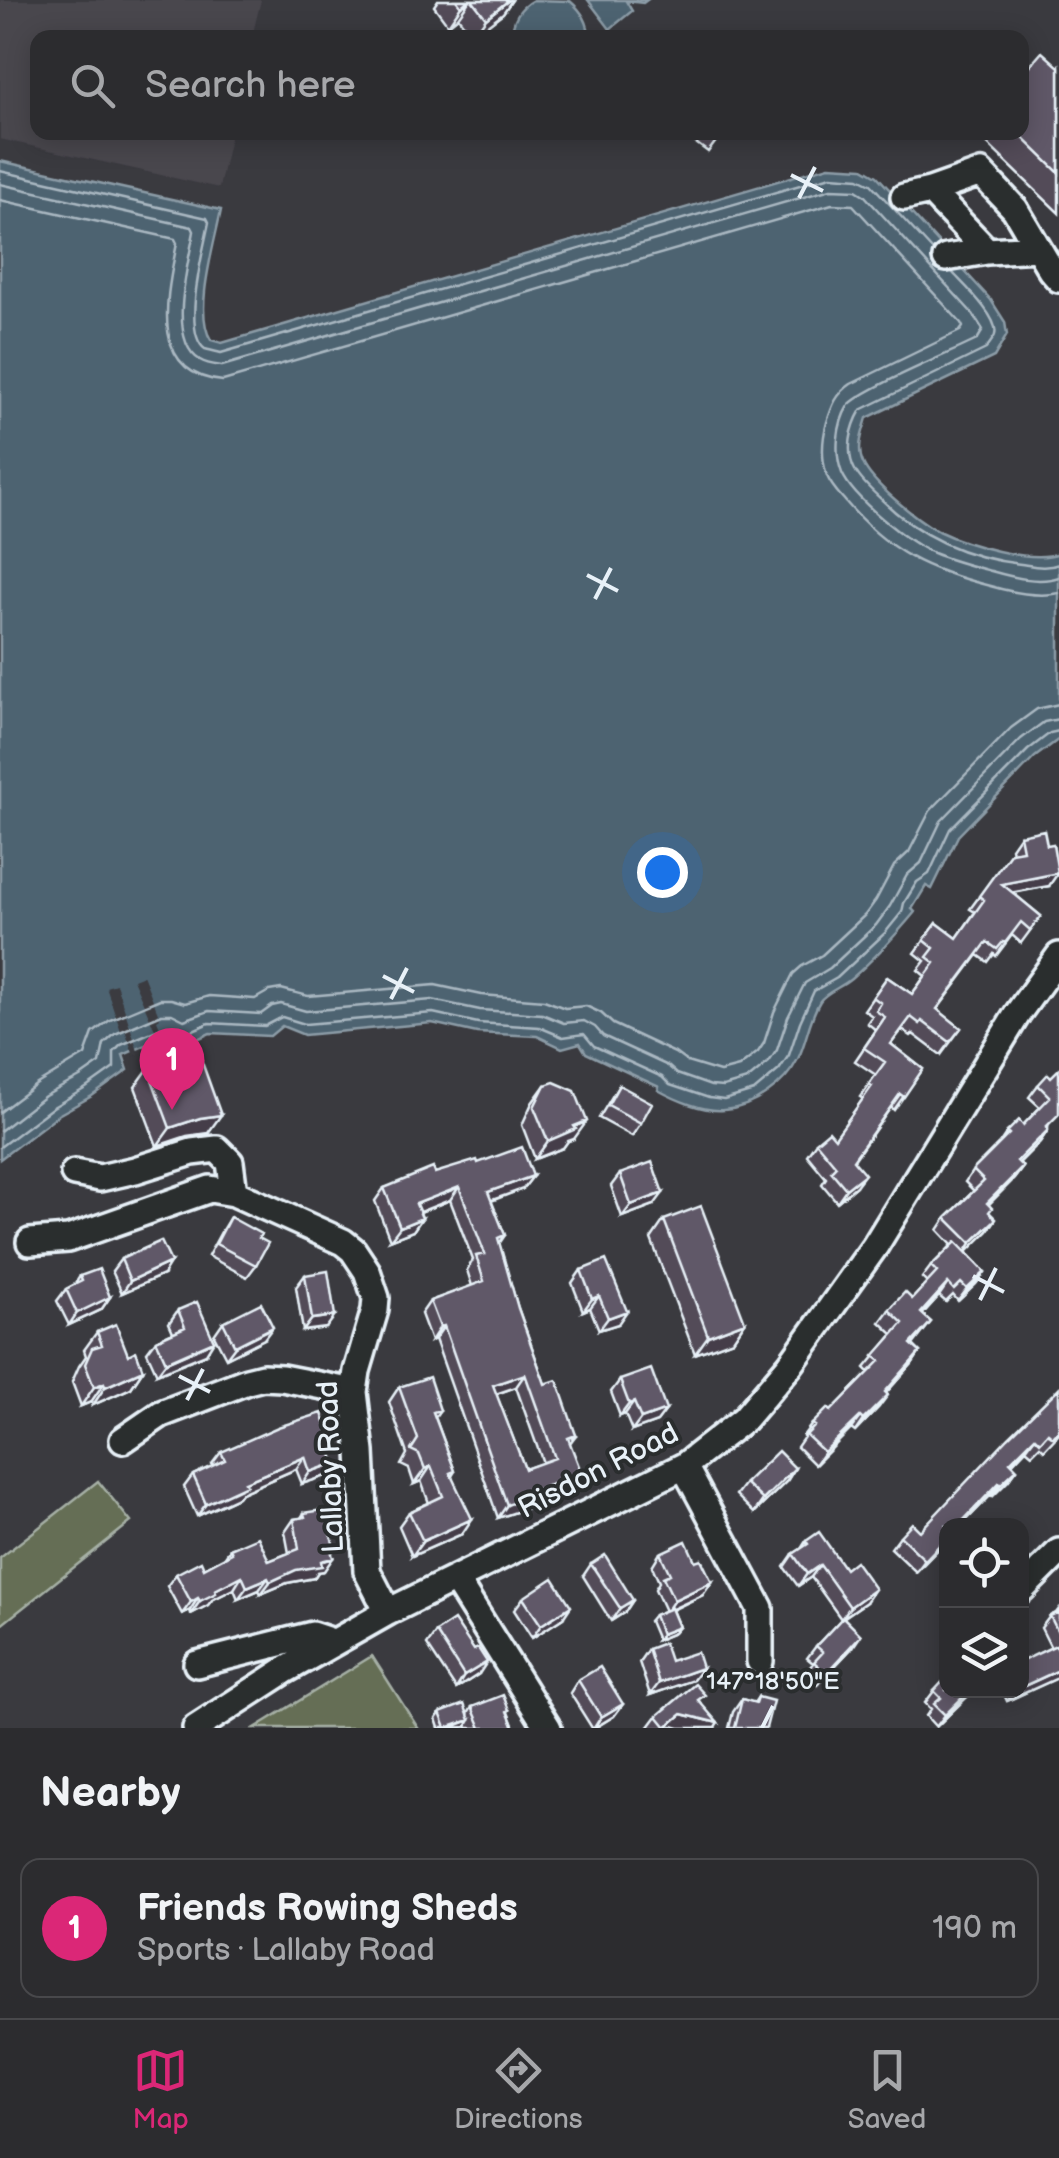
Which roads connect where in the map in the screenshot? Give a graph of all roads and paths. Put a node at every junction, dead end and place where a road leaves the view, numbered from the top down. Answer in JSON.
{"nodes":[{"id":1,"x":930,"y":191,"type":"junction"},
{"id":2,"x":904,"y":197,"type":"dead end"},
{"id":3,"x":1038,"y":248,"type":"junction"},
{"id":4,"x":987,"y":250,"type":"junction"},
{"id":5,"x":946,"y":258,"type":"dead end"},
{"id":6,"x":1059,"y":279,"type":"edge"},
{"id":7,"x":1059,"y":956,"type":"edge"},
{"id":8,"x":74,"y":1173,"type":"dead end"},
{"id":9,"x":234,"y":1193,"type":"junction"},
{"id":10,"x":30,"y":1242,"type":"dead end"},
{"id":11,"x":354,"y":1392,"type":"junction"},
{"id":12,"x":123,"y":1440,"type":"dead end"},
{"id":13,"x":684,"y":1466,"type":"junction"},
{"id":14,"x":1059,"y":1552,"type":"edge"},
{"id":15,"x":456,"y":1579,"type":"junction"},
{"id":16,"x":1029,"y":1583,"type":"edge"},
{"id":17,"x":388,"y":1612,"type":"junction"},
{"id":18,"x":333,"y":1642,"type":"junction"},
{"id":19,"x":760,"y":1660,"type":"dead end"},
{"id":20,"x":198,"y":1664,"type":"dead end"},
{"id":21,"x":196,"y":1728,"type":"edge"},
{"id":22,"x":548,"y":1728,"type":"edge"}],
"edges":[{"from":1,"to":2,"type":"street"},
{"from":1,"to":3,"type":"street"},
{"from":1,"to":4,"type":"street"},
{"from":3,"to":4,"type":"street"},
{"from":3,"to":6,"type":"street"},
{"from":4,"to":5,"type":"street"},
{"from":7,"to":13,"type":"street","name":"Risdon Road"},
{"from":8,"to":9,"type":"street"},
{"from":9,"to":10,"type":"street","name":"Lallaby Road"},
{"from":9,"to":11,"type":"street","name":"Lallaby Road"},
{"from":11,"to":12,"type":"street"},
{"from":11,"to":17,"type":"street","name":"Lallaby Road"},
{"from":13,"to":15,"type":"street","name":"Risdon Road"},
{"from":13,"to":19,"type":"street"},
{"from":14,"to":16,"type":"street"},
{"from":15,"to":17,"type":"street","name":"Risdon Road"},
{"from":15,"to":22,"type":"street"},
{"from":17,"to":18,"type":"street","name":"Risdon Road"},
{"from":18,"to":20,"type":"street"},
{"from":18,"to":21,"type":"street","name":"Risdon Road"}]}
